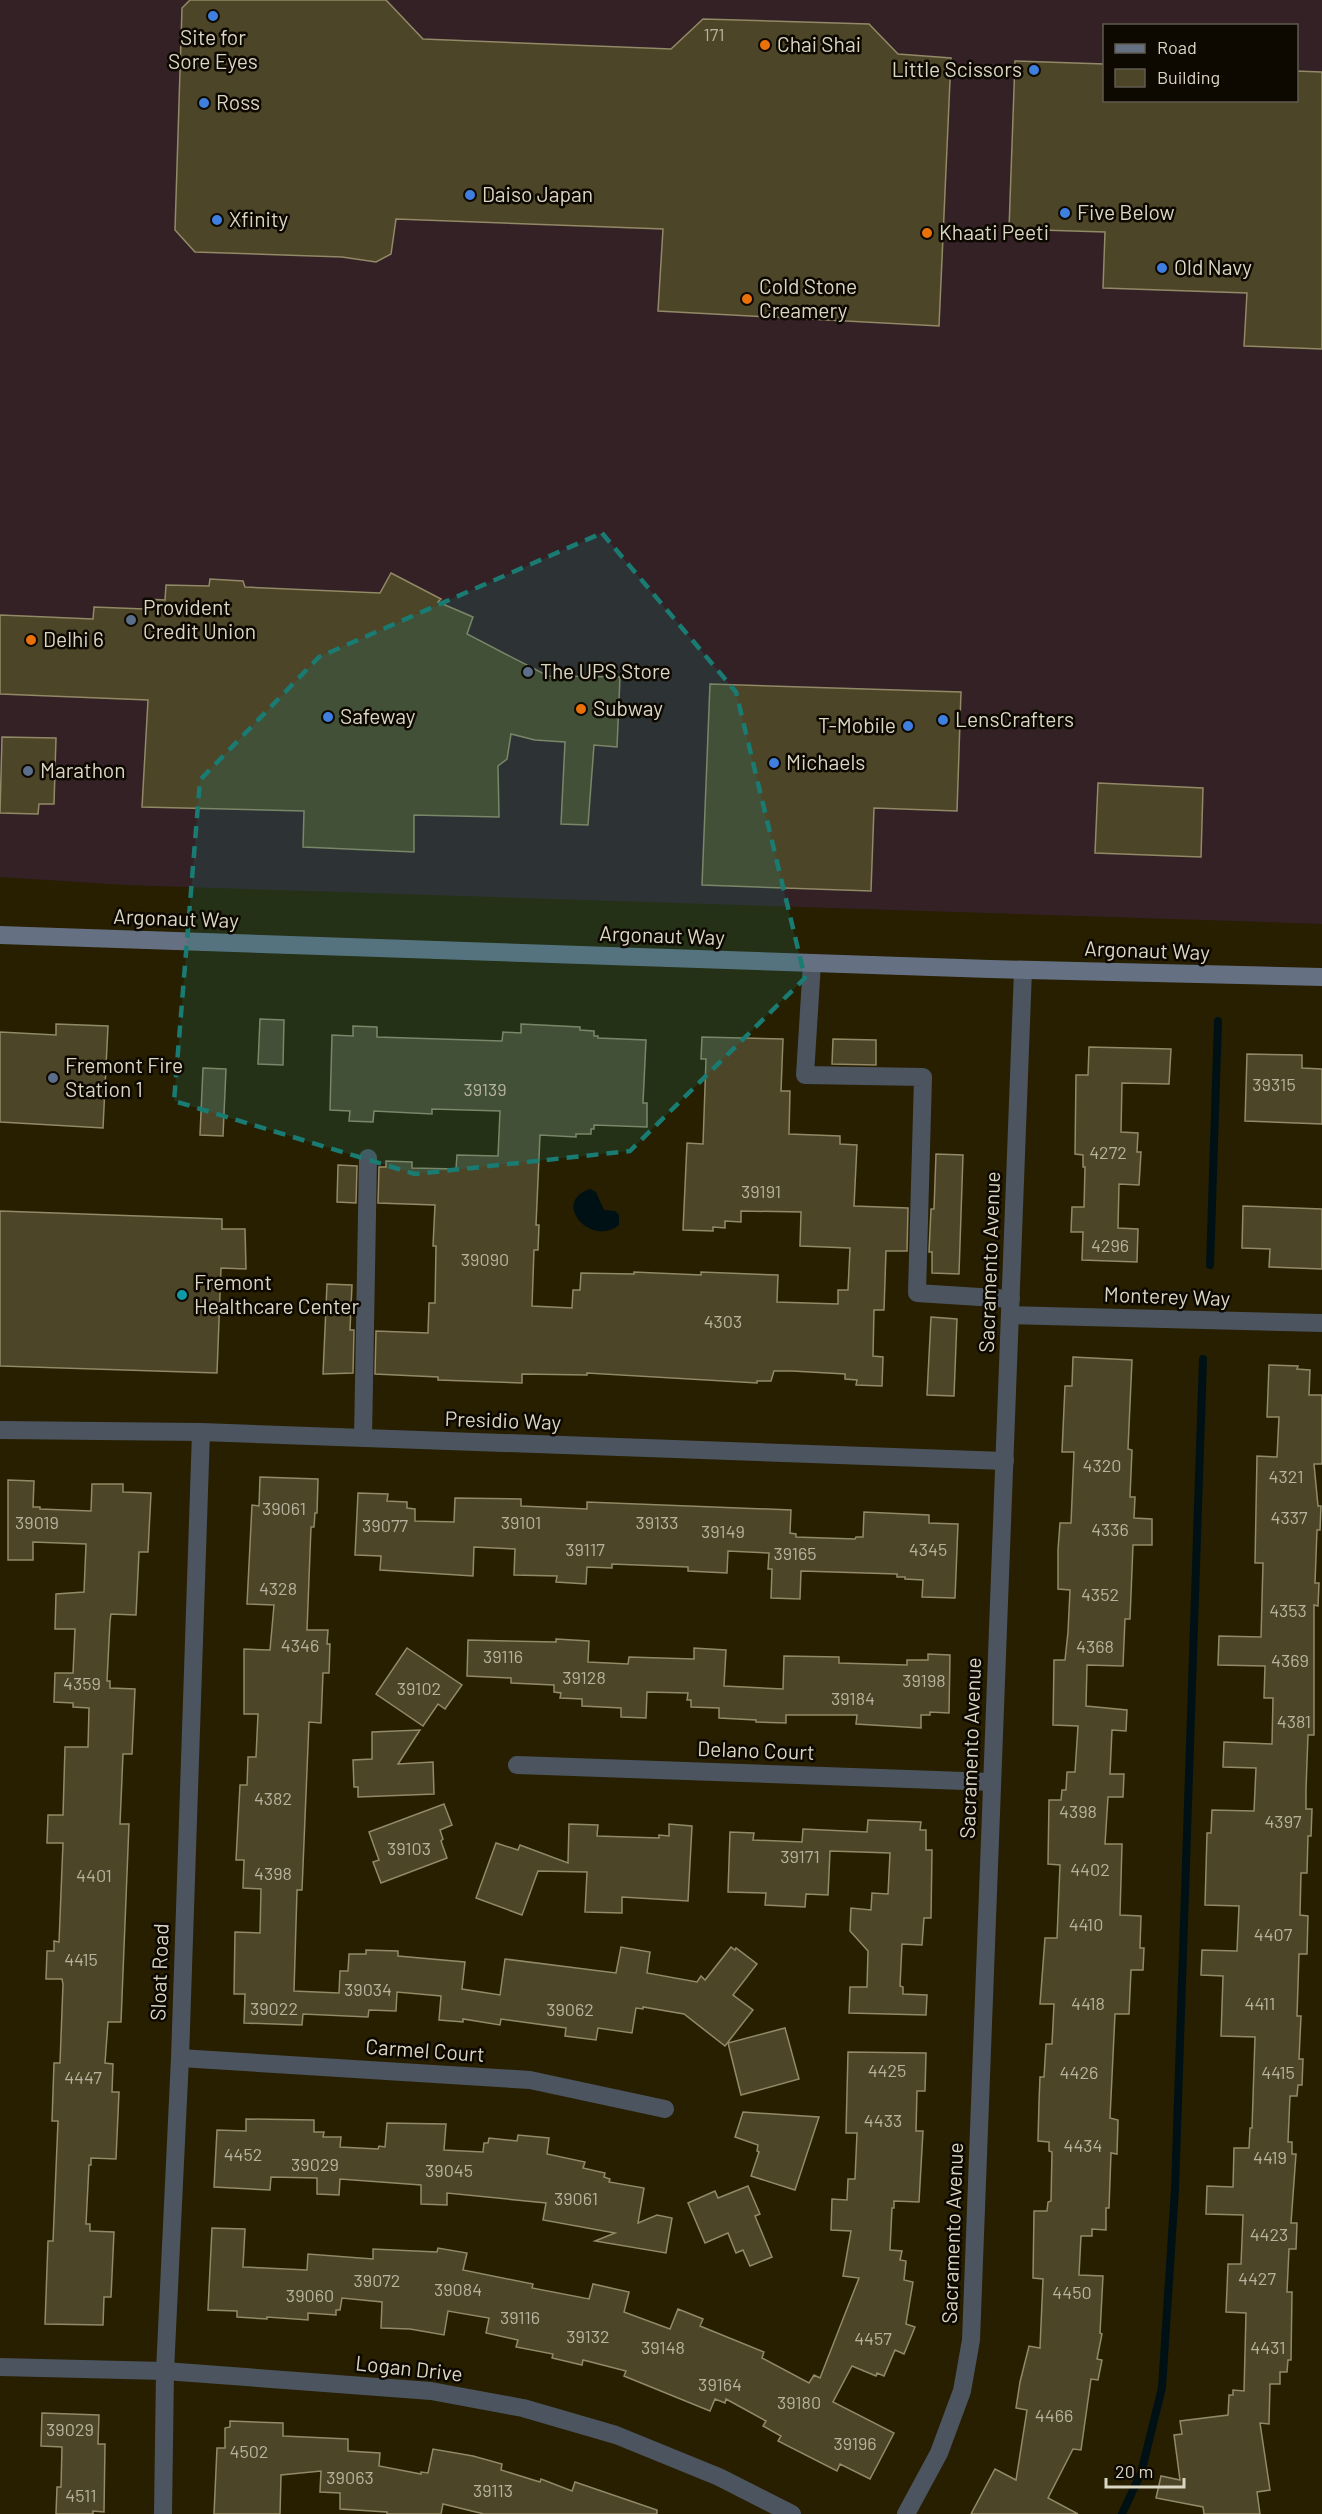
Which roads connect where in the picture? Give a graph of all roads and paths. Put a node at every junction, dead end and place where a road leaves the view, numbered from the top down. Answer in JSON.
{"nodes":[{"id":1,"x":0,"y":935,"type":"edge"},
{"id":2,"x":812,"y":963,"type":"junction"},
{"id":3,"x":1023,"y":970,"type":"junction"},
{"id":4,"x":1322,"y":977,"type":"edge"},
{"id":5,"x":368,"y":1158,"type":"dead end"},
{"id":6,"x":1010,"y":1307,"type":"junction"},
{"id":7,"x":1322,"y":1323,"type":"edge"},
{"id":8,"x":0,"y":1430,"type":"edge"},
{"id":9,"x":201,"y":1432,"type":"junction"},
{"id":10,"x":363,"y":1438,"type":"junction"},
{"id":11,"x":1005,"y":1461,"type":"junction"},
{"id":12,"x":517,"y":1765,"type":"dead end"},
{"id":13,"x":992,"y":1782,"type":"junction"},
{"id":14,"x":180,"y":2058,"type":"junction"},
{"id":15,"x":665,"y":2109,"type":"dead end"},
{"id":16,"x":0,"y":2367,"type":"edge"},
{"id":17,"x":165,"y":2371,"type":"junction"},
{"id":18,"x":163,"y":2514,"type":"edge"},
{"id":19,"x":792,"y":2514,"type":"edge"},
{"id":20,"x":906,"y":2514,"type":"edge"}],
"edges":[{"from":1,"to":2,"type":"street","name":"Argonaut Way"},
{"from":2,"to":3,"type":"street","name":"Argonaut Way"},
{"from":2,"to":6,"type":"street","name":"Monterey Way"},
{"from":3,"to":4,"type":"street","name":"Argonaut Way"},
{"from":3,"to":6,"type":"street","name":"Sacramento Avenue"},
{"from":5,"to":10,"type":"street"},
{"from":6,"to":7,"type":"street","name":"Monterey Way"},
{"from":6,"to":11,"type":"street","name":"Sacramento Avenue"},
{"from":8,"to":9,"type":"street","name":"Presidio Way"},
{"from":9,"to":10,"type":"street","name":"Presidio Way"},
{"from":9,"to":14,"type":"street","name":"Sloat Road"},
{"from":10,"to":11,"type":"street","name":"Presidio Way"},
{"from":11,"to":13,"type":"street","name":"Sacramento Avenue"},
{"from":12,"to":13,"type":"street","name":"Delano Court"},
{"from":13,"to":20,"type":"street","name":"Sacramento Avenue"},
{"from":14,"to":15,"type":"street","name":"Carmel Court"},
{"from":14,"to":17,"type":"street","name":"Sloat Road"},
{"from":16,"to":17,"type":"street","name":"Logan Drive"},
{"from":17,"to":18,"type":"street","name":"Sloat Road"},
{"from":17,"to":19,"type":"street","name":"Logan Drive"}]}
